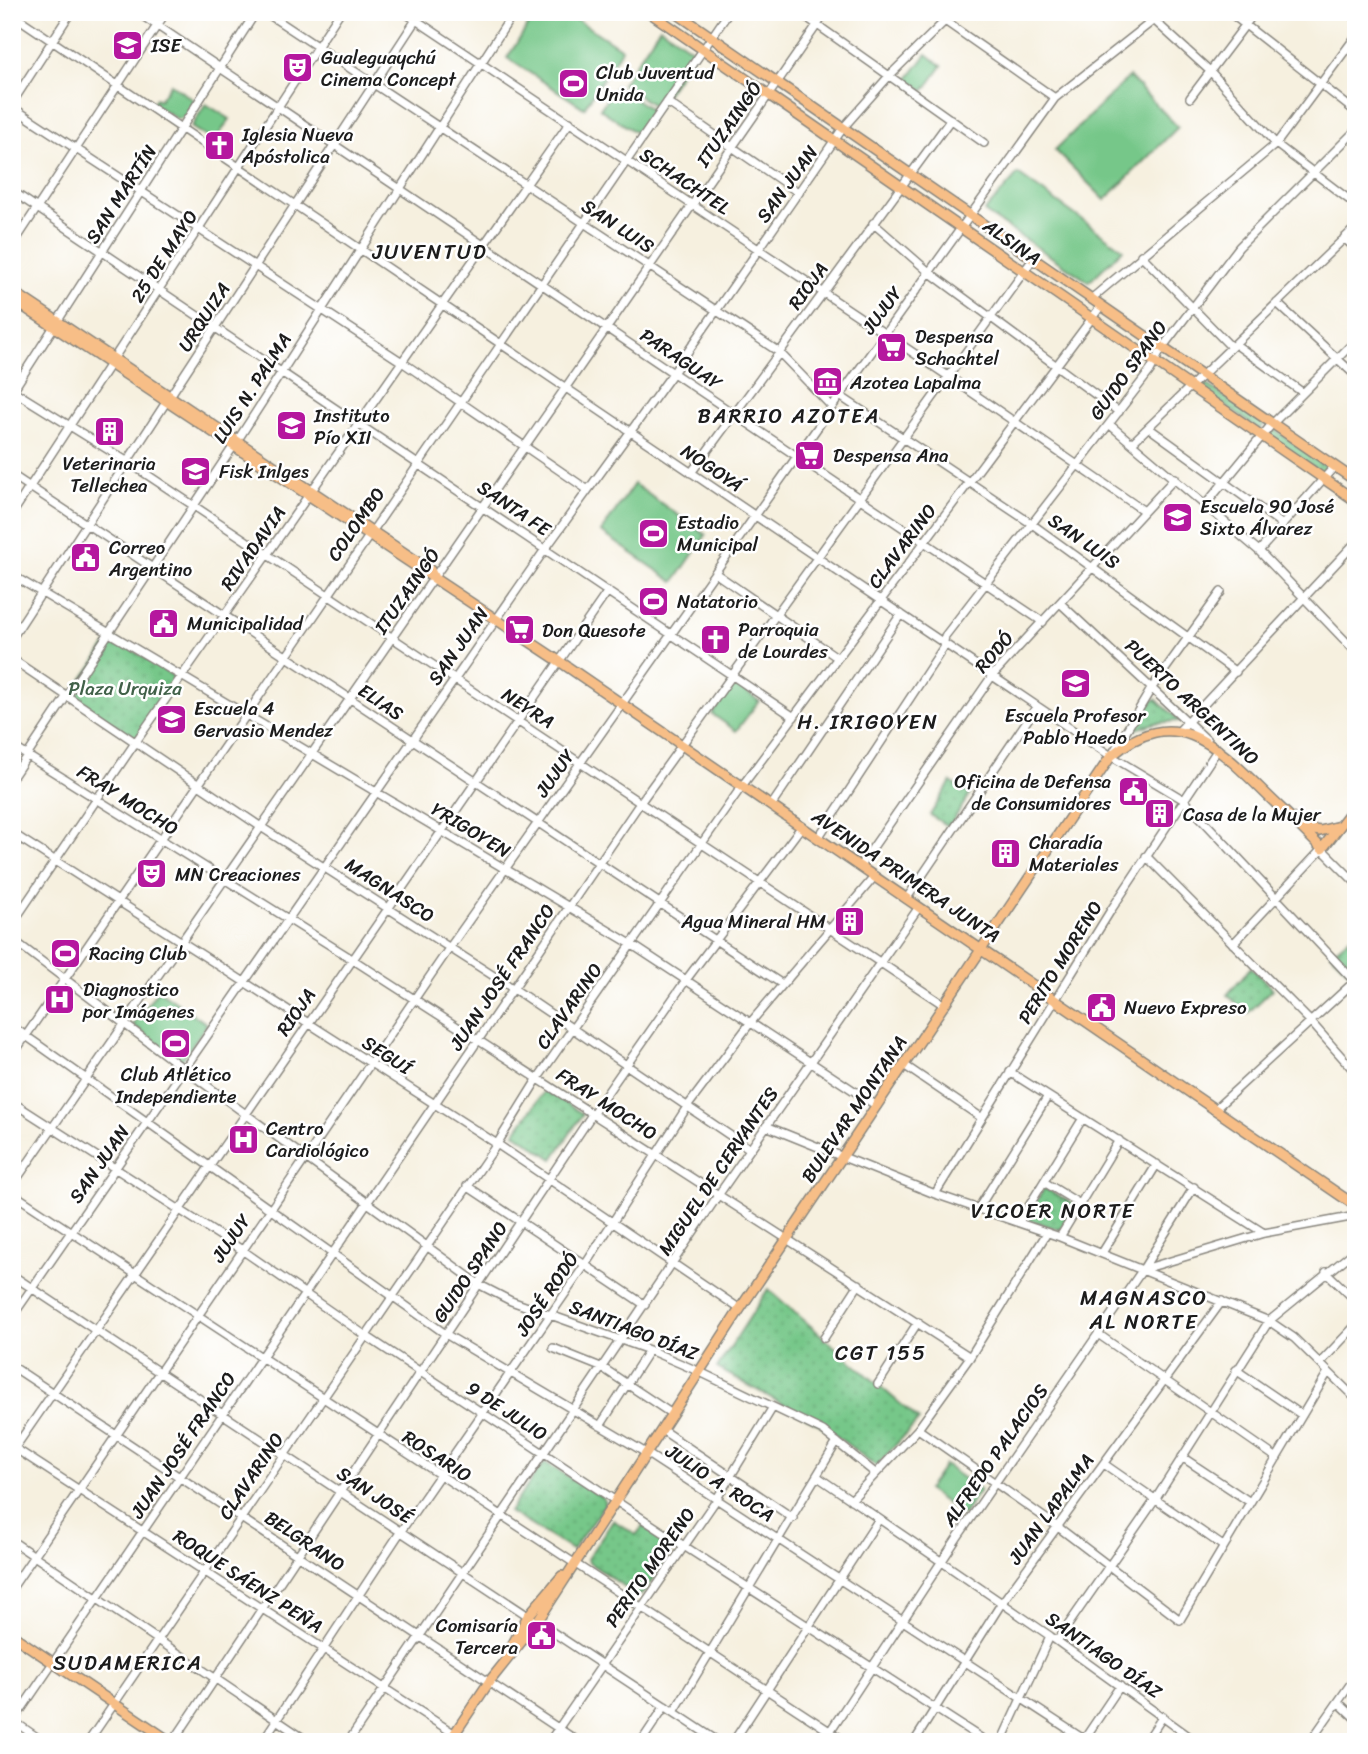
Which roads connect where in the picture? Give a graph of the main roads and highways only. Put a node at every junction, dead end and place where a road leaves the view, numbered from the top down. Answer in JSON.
{"nodes":[{"id":1,"x":650,"y":12,"type":"edge"},
{"id":2,"x":675,"y":12,"type":"edge"},
{"id":3,"x":12,"y":291,"type":"edge"},
{"id":4,"x":12,"y":299,"type":"edge"},
{"id":5,"x":56,"y":324,"type":"junction"},
{"id":6,"x":1356,"y":481,"type":"edge"},
{"id":7,"x":1356,"y":501,"type":"edge"},
{"id":8,"x":1208,"y":741,"type":"joint"},
{"id":9,"x":1356,"y":804,"type":"edge"},
{"id":10,"x":1301,"y":828,"type":"junction"},
{"id":11,"x":1325,"y":833,"type":"junction"},
{"id":12,"x":1315,"y":841,"type":"junction"},
{"id":13,"x":982,"y":949,"type":"junction"},
{"id":14,"x":1356,"y":1206,"type":"edge"},
{"id":15,"x":12,"y":1634,"type":"edge"},
{"id":16,"x":452,"y":1738,"type":"edge"},
{"id":17,"x":172,"y":1742,"type":"edge"}],
"edges":[{"from":1,"to":7,"type":"main road","name":"ALSINA"},
{"from":2,"to":6,"type":"main road","name":"ALSINA"},
{"from":3,"to":5,"type":"main road"},
{"from":4,"to":5,"type":"main road"},
{"from":5,"to":13,"type":"main road","name":"AVENIDA PRIMERA JUNTA"},
{"from":8,"to":10,"type":"main road","name":"PUERTO ARGENTINO"},
{"from":8,"to":13,"type":"main road","name":"BULEVAR MONTANA"},
{"from":9,"to":11,"type":"main road"},
{"from":10,"to":11,"type":"main road"},
{"from":10,"to":12,"type":"main road","name":"PUERTO ARGENTINO"},
{"from":11,"to":12,"type":"main road"},
{"from":11,"to":12,"type":"main road","name":"PUERTO ARGENTINO"},
{"from":13,"to":14,"type":"main road","name":"AVENIDA PRIMERA JUNTA"},
{"from":13,"to":16,"type":"main road","name":"BULEVAR MONTANA"},
{"from":15,"to":17,"type":"main road"}]}
